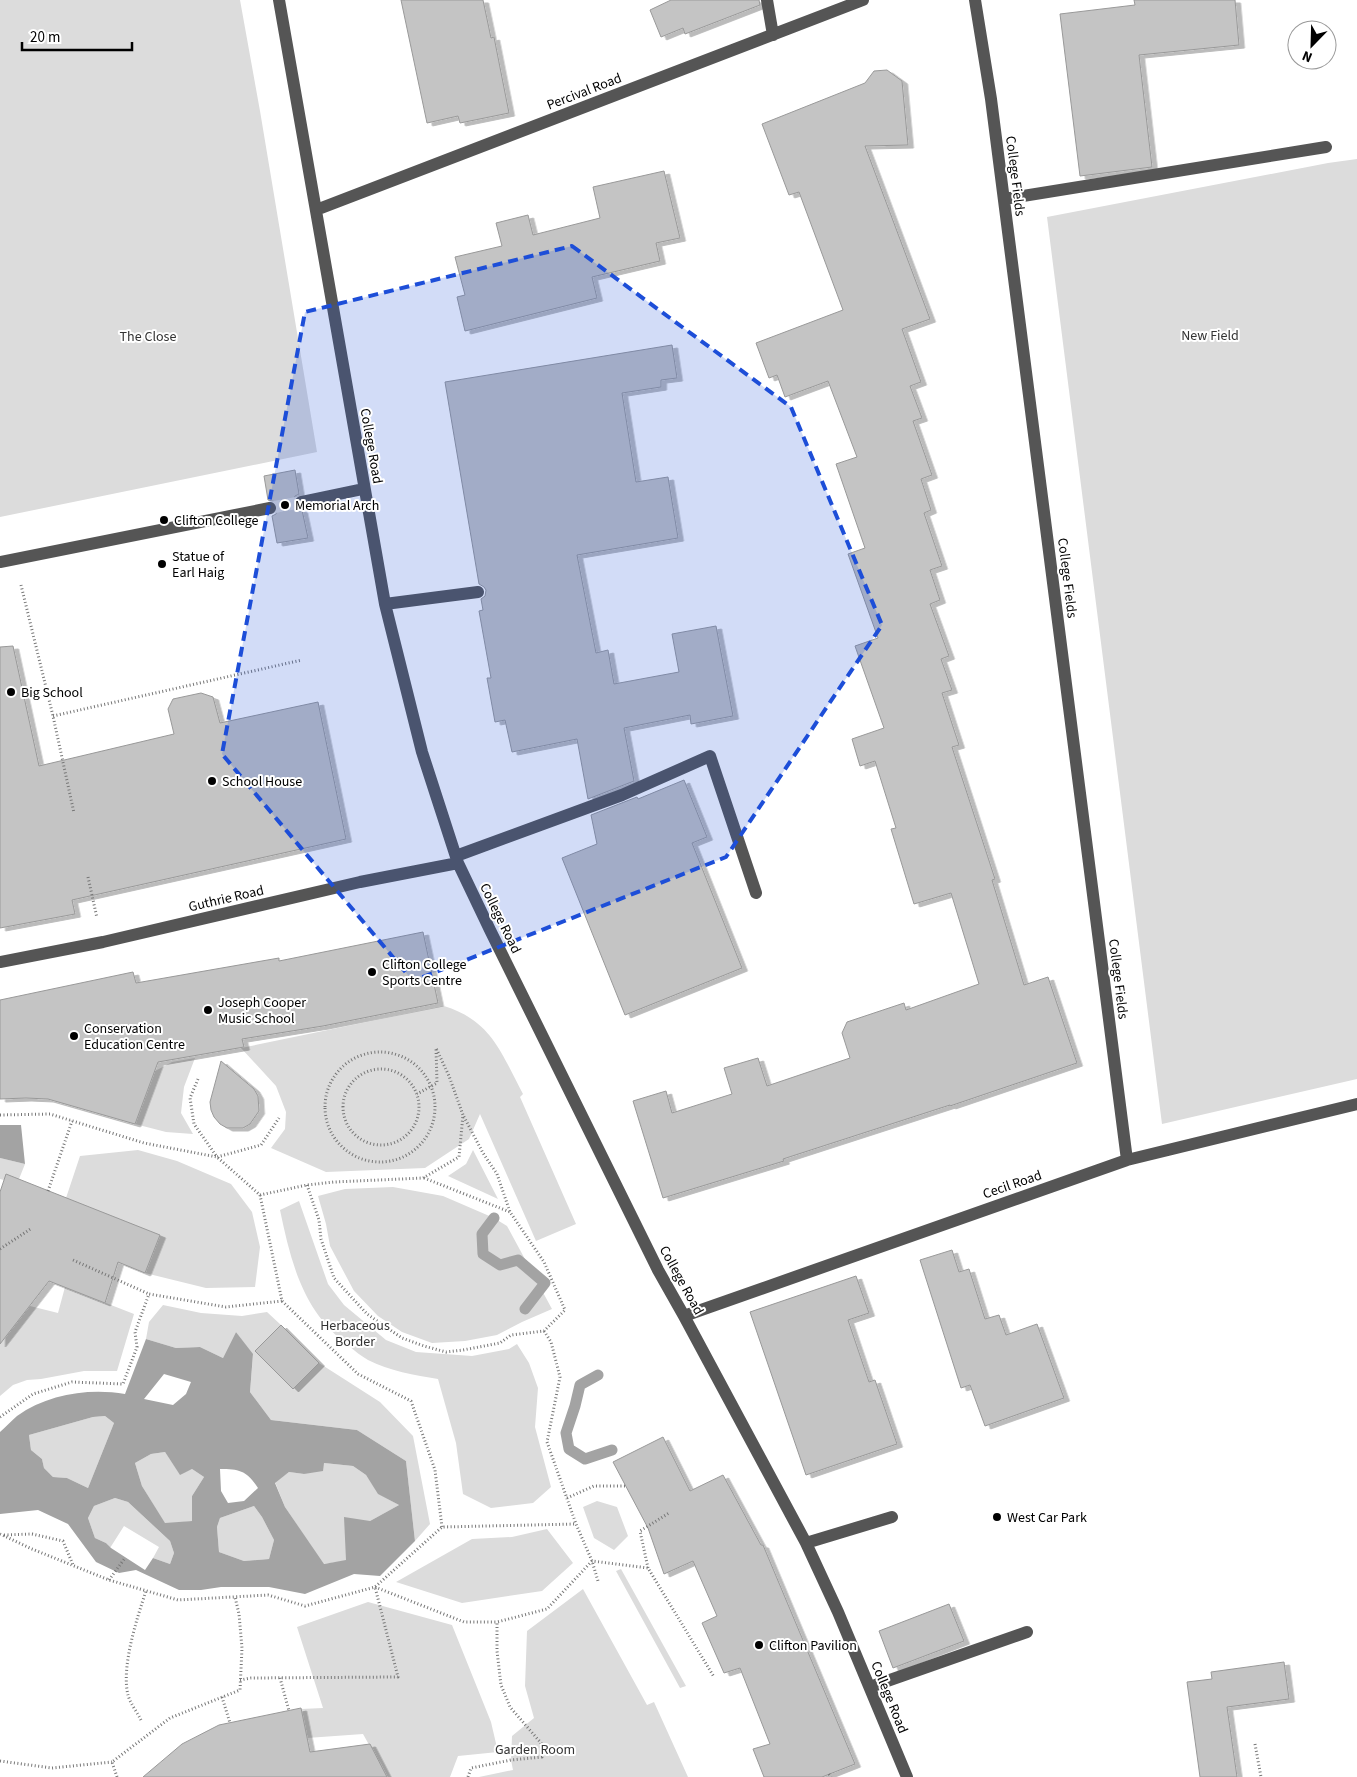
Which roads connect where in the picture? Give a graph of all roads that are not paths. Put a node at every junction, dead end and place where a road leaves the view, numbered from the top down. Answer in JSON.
{"nodes":[{"id":1,"x":279,"y":0,"type":"edge"},
{"id":2,"x":767,"y":0,"type":"edge"},
{"id":3,"x":863,"y":0,"type":"edge"},
{"id":4,"x":975,"y":0,"type":"edge"},
{"id":5,"x":773,"y":35,"type":"junction"},
{"id":6,"x":1326,"y":147,"type":"dead end"},
{"id":7,"x":1004,"y":199,"type":"junction"},
{"id":8,"x":316,"y":210,"type":"junction"},
{"id":9,"x":363,"y":489,"type":"junction"},
{"id":10,"x":301,"y":502,"type":"tunnel mouth"},
{"id":11,"x":270,"y":508,"type":"tunnel mouth"},
{"id":12,"x":0,"y":562,"type":"edge"},
{"id":13,"x":478,"y":592,"type":"dead end"},
{"id":14,"x":385,"y":604,"type":"junction"},
{"id":15,"x":457,"y":859,"type":"junction"},
{"id":16,"x":756,"y":893,"type":"dead end"},
{"id":17,"x":0,"y":962,"type":"edge"},
{"id":18,"x":1357,"y":1104,"type":"edge"},
{"id":19,"x":1127,"y":1160,"type":"junction"},
{"id":20,"x":684,"y":1316,"type":"junction"},
{"id":21,"x":892,"y":1517,"type":"dead end"},
{"id":22,"x":806,"y":1543,"type":"junction"},
{"id":23,"x":1027,"y":1632,"type":"dead end"},
{"id":24,"x":870,"y":1687,"type":"junction"},
{"id":25,"x":907,"y":1777,"type":"edge"}],
"edges":[{"from":1,"to":8,"type":"street","name":"College Road"},
{"from":2,"to":5,"type":"street"},
{"from":3,"to":5,"type":"street","name":"Percival Road"},
{"from":4,"to":7,"type":"street","name":"College Fields"},
{"from":5,"to":8,"type":"street","name":"Percival Road"},
{"from":6,"to":7,"type":"street"},
{"from":7,"to":19,"type":"street","name":"College Fields"},
{"from":8,"to":9,"type":"street","name":"College Road"},
{"from":9,"to":10,"type":"street"},
{"from":9,"to":14,"type":"street","name":"College Road"},
{"from":11,"to":12,"type":"street"},
{"from":13,"to":14,"type":"street"},
{"from":14,"to":15,"type":"street","name":"College Road"},
{"from":15,"to":16,"type":"street","name":"Guthrie Road"},
{"from":15,"to":17,"type":"street","name":"Guthrie Road"},
{"from":15,"to":20,"type":"street","name":"College Road"},
{"from":18,"to":19,"type":"street","name":"Cecil Road"},
{"from":19,"to":20,"type":"street","name":"Cecil Road"},
{"from":20,"to":22,"type":"street","name":"College Road"},
{"from":21,"to":22,"type":"street"},
{"from":22,"to":24,"type":"street","name":"College Road"},
{"from":23,"to":24,"type":"street"},
{"from":24,"to":25,"type":"street","name":"College Road"}]}
